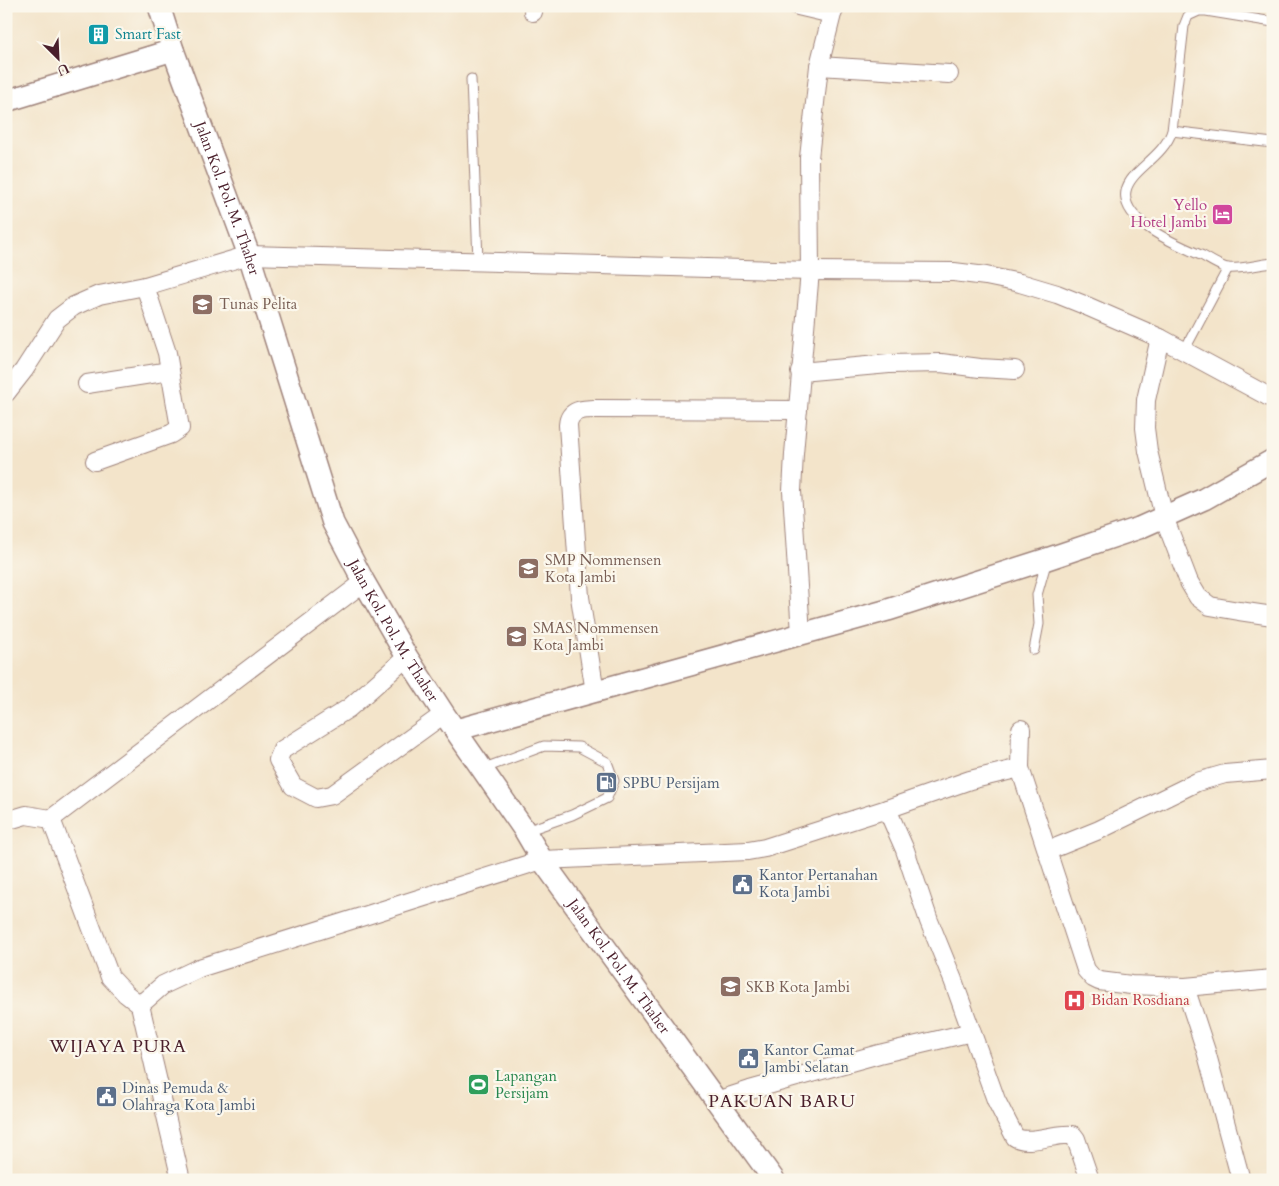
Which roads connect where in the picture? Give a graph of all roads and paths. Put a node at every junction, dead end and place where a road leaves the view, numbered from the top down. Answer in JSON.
{"nodes":[{"id":1,"x":159,"y":6,"type":"edge"},
{"id":2,"x":798,"y":6,"type":"edge"},
{"id":3,"x":1188,"y":6,"type":"edge"},
{"id":4,"x":834,"y":10,"type":"edge"},
{"id":5,"x":1186,"y":19,"type":"junction"},
{"id":6,"x":1273,"y":22,"type":"edge"},
{"id":7,"x":173,"y":50,"type":"junction"},
{"id":8,"x":819,"y":66,"type":"junction"},
{"id":9,"x":949,"y":74,"type":"dead end"},
{"id":10,"x":471,"y":79,"type":"dead end"},
{"id":11,"x":6,"y":101,"type":"edge"},
{"id":12,"x":1172,"y":131,"type":"junction"},
{"id":13,"x":1273,"y":143,"type":"edge"},
{"id":14,"x":249,"y":255,"type":"junction"},
{"id":15,"x":478,"y":261,"type":"junction"},
{"id":16,"x":1273,"y":263,"type":"edge"},
{"id":17,"x":1228,"y":268,"type":"junction"},
{"id":18,"x":810,"y":271,"type":"junction"},
{"id":19,"x":145,"y":286,"type":"junction"},
{"id":20,"x":1160,"y":338,"type":"junction"},
{"id":21,"x":1184,"y":351,"type":"junction"},
{"id":22,"x":1015,"y":370,"type":"dead end"},
{"id":23,"x":170,"y":371,"type":"junction"},
{"id":24,"x":800,"y":372,"type":"junction"},
{"id":25,"x":87,"y":384,"type":"dead end"},
{"id":26,"x":6,"y":393,"type":"edge"},
{"id":27,"x":1273,"y":398,"type":"edge"},
{"id":28,"x":798,"y":410,"type":"junction"},
{"id":29,"x":1273,"y":460,"type":"edge"},
{"id":30,"x":95,"y":461,"type":"dead end"},
{"id":31,"x":1164,"y":517,"type":"junction"},
{"id":32,"x":1047,"y":559,"type":"junction"},
{"id":33,"x":364,"y":582,"type":"junction"},
{"id":34,"x":1273,"y":616,"type":"edge"},
{"id":35,"x":801,"y":634,"type":"junction"},
{"id":36,"x":1034,"y":650,"type":"dead end"},
{"id":37,"x":408,"y":657,"type":"junction"},
{"id":38,"x":595,"y":692,"type":"junction"},
{"id":39,"x":450,"y":722,"type":"junction"},
{"id":40,"x":1021,"y":729,"type":"dead end"},
{"id":41,"x":1020,"y":768,"type":"junction"},
{"id":42,"x":481,"y":769,"type":"junction"},
{"id":43,"x":1273,"y":770,"type":"edge"},
{"id":44,"x":887,"y":809,"type":"junction"},
{"id":45,"x":51,"y":819,"type":"junction"},
{"id":46,"x":6,"y":821,"type":"edge"},
{"id":47,"x":525,"y":831,"type":"junction"},
{"id":48,"x":1047,"y":851,"type":"junction"},
{"id":49,"x":542,"y":860,"type":"junction"},
{"id":50,"x":1273,"y":979,"type":"edge"},
{"id":51,"x":1185,"y":987,"type":"junction"},
{"id":52,"x":140,"y":1005,"type":"junction"},
{"id":53,"x":972,"y":1032,"type":"junction"},
{"id":54,"x":716,"y":1101,"type":"junction"},
{"id":55,"x":182,"y":1180,"type":"edge"},
{"id":56,"x":774,"y":1180,"type":"edge"},
{"id":57,"x":1090,"y":1180,"type":"edge"},
{"id":58,"x":1241,"y":1180,"type":"edge"}],
"edges":[{"from":1,"to":7,"type":"street","name":"Jalan Kol. Pol. M. Thaher"},
{"from":2,"to":4,"type":"street"},
{"from":3,"to":5,"type":"lane"},
{"from":4,"to":8,"type":"street"},
{"from":5,"to":6,"type":"lane"},
{"from":5,"to":12,"type":"lane"},
{"from":7,"to":11,"type":"street"},
{"from":7,"to":14,"type":"street","name":"Jalan Kol. Pol. M. Thaher"},
{"from":8,"to":9,"type":"street"},
{"from":8,"to":18,"type":"street"},
{"from":10,"to":15,"type":"lane"},
{"from":12,"to":13,"type":"lane"},
{"from":12,"to":17,"type":"lane"},
{"from":14,"to":15,"type":"street"},
{"from":14,"to":19,"type":"street"},
{"from":14,"to":33,"type":"street","name":"Jalan Kol. Pol. M. Thaher"},
{"from":15,"to":18,"type":"street"},
{"from":16,"to":17,"type":"lane"},
{"from":17,"to":21,"type":"lane"},
{"from":18,"to":20,"type":"street"},
{"from":18,"to":24,"type":"street"},
{"from":19,"to":23,"type":"street"},
{"from":19,"to":26,"type":"street"},
{"from":20,"to":21,"type":"street"},
{"from":20,"to":31,"type":"street"},
{"from":21,"to":27,"type":"street"},
{"from":22,"to":24,"type":"street"},
{"from":23,"to":25,"type":"street"},
{"from":23,"to":30,"type":"street"},
{"from":24,"to":28,"type":"street"},
{"from":28,"to":35,"type":"street"},
{"from":28,"to":38,"type":"street"},
{"from":29,"to":31,"type":"street"},
{"from":31,"to":32,"type":"street"},
{"from":31,"to":34,"type":"street"},
{"from":32,"to":35,"type":"street"},
{"from":32,"to":36,"type":"lane"},
{"from":33,"to":37,"type":"street","name":"Jalan Kol. Pol. M. Thaher"},
{"from":33,"to":45,"type":"street"},
{"from":35,"to":38,"type":"street"},
{"from":37,"to":39,"type":"street","name":"Jalan Kol. Pol. M. Thaher"},
{"from":37,"to":39,"type":"street"},
{"from":38,"to":39,"type":"street"},
{"from":39,"to":42,"type":"street","name":"Jalan Kol. Pol. M. Thaher"},
{"from":40,"to":41,"type":"street"},
{"from":41,"to":44,"type":"street"},
{"from":41,"to":48,"type":"street"},
{"from":42,"to":47,"type":"street","name":"Jalan Kol. Pol. M. Thaher"},
{"from":42,"to":47,"type":"lane"},
{"from":43,"to":48,"type":"street"},
{"from":44,"to":49,"type":"street"},
{"from":44,"to":53,"type":"street"},
{"from":45,"to":46,"type":"street"},
{"from":45,"to":52,"type":"street"},
{"from":47,"to":49,"type":"street","name":"Jalan Kol. Pol. M. Thaher"},
{"from":48,"to":51,"type":"street"},
{"from":49,"to":52,"type":"street"},
{"from":49,"to":54,"type":"street","name":"Jalan Kol. Pol. M. Thaher"},
{"from":50,"to":51,"type":"street"},
{"from":51,"to":58,"type":"street"},
{"from":52,"to":55,"type":"street"},
{"from":53,"to":54,"type":"street"},
{"from":53,"to":57,"type":"street"},
{"from":54,"to":56,"type":"street","name":"Jalan Kol. Pol. M. Thaher"}]}
